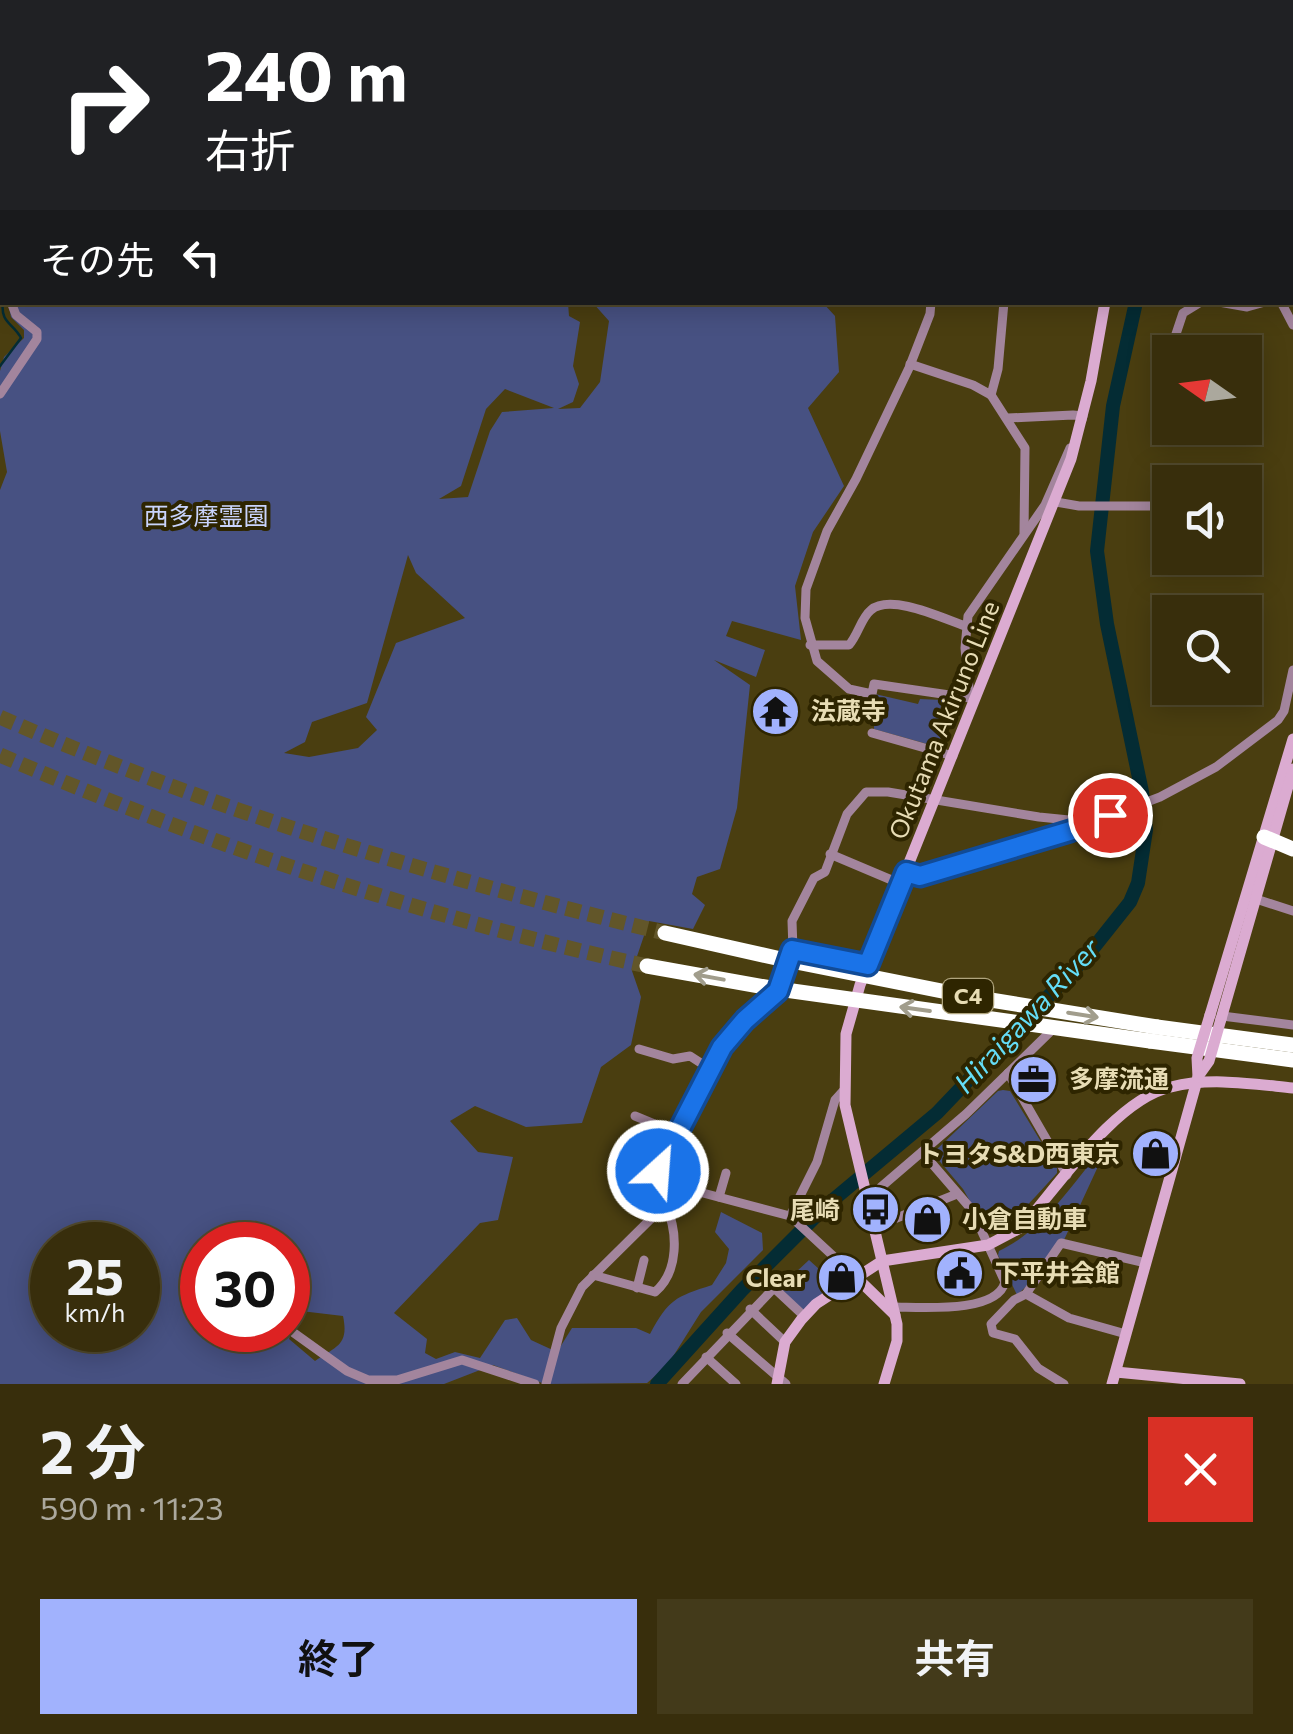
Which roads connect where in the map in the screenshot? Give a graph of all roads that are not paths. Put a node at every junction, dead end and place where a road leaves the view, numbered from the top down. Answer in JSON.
{"nodes":[{"id":1,"x":13,"y":305,"type":"edge"},
{"id":2,"x":931,"y":305,"type":"edge"},
{"id":3,"x":1003,"y":305,"type":"edge"},
{"id":4,"x":1104,"y":305,"type":"edge"},
{"id":5,"x":1196,"y":305,"type":"edge"},
{"id":6,"x":1176,"y":335,"type":"edge"},
{"id":7,"x":910,"y":364,"type":"junction"},
{"id":8,"x":0,"y":394,"type":"edge"},
{"id":9,"x":990,"y":395,"type":"junction"},
{"id":10,"x":1084,"y":416,"type":"junction"},
{"id":11,"x":1008,"y":418,"type":"junction"},
{"id":12,"x":1056,"y":502,"type":"junction"},
{"id":13,"x":1152,"y":506,"type":"edge"},
{"id":14,"x":1024,"y":536,"type":"junction"},
{"id":15,"x":965,"y":626,"type":"junction"},
{"id":16,"x":810,"y":646,"type":"junction"},
{"id":17,"x":1293,"y":670,"type":"edge"},
{"id":18,"x":972,"y":700,"type":"junction"},
{"id":19,"x":872,"y":734,"type":"dead end"},
{"id":20,"x":1293,"y":739,"type":"edge"},
{"id":21,"x":952,"y":756,"type":"junction"},
{"id":22,"x":1293,"y":769,"type":"edge"},
{"id":23,"x":1290,"y":793,"type":"edge"},
{"id":24,"x":936,"y":800,"type":"junction"},
{"id":25,"x":1089,"y":822,"type":"junction"},
{"id":26,"x":1270,"y":838,"type":"junction"},
{"id":27,"x":1293,"y":840,"type":"edge"},
{"id":28,"x":1293,"y":849,"type":"edge"},
{"id":29,"x":830,"y":854,"type":"junction"},
{"id":30,"x":904,"y":878,"type":"junction"},
{"id":31,"x":1256,"y":899,"type":"junction"},
{"id":32,"x":1293,"y":911,"type":"edge"},
{"id":33,"x":665,"y":933,"type":"tunnel mouth"},
{"id":34,"x":787,"y":955,"type":"junction"},
{"id":35,"x":868,"y":965,"type":"junction"},
{"id":36,"x":647,"y":966,"type":"tunnel mouth"},
{"id":37,"x":1218,"y":1017,"type":"junction"},
{"id":38,"x":1293,"y":1024,"type":"edge"},
{"id":39,"x":1051,"y":1032,"type":"dead end"},
{"id":40,"x":1153,"y":1034,"type":"junction"},
{"id":41,"x":1293,"y":1045,"type":"edge"},
{"id":42,"x":639,"y":1050,"type":"dead end"},
{"id":43,"x":1293,"y":1060,"type":"edge"},
{"id":44,"x":710,"y":1070,"type":"junction"},
{"id":45,"x":1008,"y":1073,"type":"junction"},
{"id":46,"x":1197,"y":1079,"type":"junction"},
{"id":47,"x":1293,"y":1088,"type":"edge"},
{"id":48,"x":844,"y":1090,"type":"junction"},
{"id":49,"x":635,"y":1116,"type":"dead end"},
{"id":50,"x":676,"y":1133,"type":"junction"},
{"id":51,"x":922,"y":1152,"type":"junction"},
{"id":52,"x":726,"y":1173,"type":"dead end"},
{"id":53,"x":1067,"y":1175,"type":"junction"},
{"id":54,"x":882,"y":1187,"type":"dead end"},
{"id":55,"x":678,"y":1192,"type":"junction"},
{"id":56,"x":957,"y":1194,"type":"junction"},
{"id":57,"x":719,"y":1198,"type":"junction"},
{"id":58,"x":666,"y":1206,"type":"junction"},
{"id":59,"x":791,"y":1216,"type":"junction"},
{"id":60,"x":874,"y":1227,"type":"junction"},
{"id":61,"x":988,"y":1246,"type":"junction"},
{"id":62,"x":644,"y":1260,"type":"dead end"},
{"id":63,"x":882,"y":1261,"type":"junction"},
{"id":64,"x":1146,"y":1263,"type":"junction"},
{"id":65,"x":593,"y":1275,"type":"junction"},
{"id":66,"x":858,"y":1279,"type":"junction"},
{"id":67,"x":637,"y":1288,"type":"junction"},
{"id":68,"x":1026,"y":1294,"type":"junction"},
{"id":69,"x":750,"y":1310,"type":"junction"},
{"id":70,"x":894,"y":1311,"type":"junction"},
{"id":71,"x":804,"y":1316,"type":"junction"},
{"id":72,"x":727,"y":1334,"type":"junction"},
{"id":73,"x":1126,"y":1334,"type":"junction"},
{"id":74,"x":785,"y":1342,"type":"junction"},
{"id":75,"x":310,"y":1344,"type":"edge"},
{"id":76,"x":706,"y":1357,"type":"junction"},
{"id":77,"x":1114,"y":1378,"type":"edge"},
{"id":78,"x":780,"y":1382,"type":"edge"},
{"id":79,"x":685,"y":1383,"type":"edge"},
{"id":80,"x":535,"y":1384,"type":"edge"},
{"id":81,"x":546,"y":1384,"type":"edge"},
{"id":82,"x":736,"y":1384,"type":"edge"},
{"id":83,"x":884,"y":1384,"type":"edge"},
{"id":84,"x":1064,"y":1384,"type":"edge"},
{"id":85,"x":1240,"y":1384,"type":"edge"}],
"edges":[{"from":1,"to":8,"type":"street"},
{"from":2,"to":7,"type":"street"},
{"from":3,"to":9,"type":"street"},
{"from":4,"to":10,"type":"main road","name":"Okutama Akiruno Line"},
{"from":5,"to":6,"type":"street"},
{"from":7,"to":9,"type":"street"},
{"from":7,"to":16,"type":"street"},
{"from":9,"to":11,"type":"street"},
{"from":10,"to":11,"type":"street"},
{"from":10,"to":12,"type":"main road","name":"Okutama Akiruno Line"},
{"from":10,"to":14,"type":"street"},
{"from":11,"to":14,"type":"street"},
{"from":12,"to":13,"type":"street"},
{"from":12,"to":18,"type":"main road","name":"Okutama Akiruno Line"},
{"from":14,"to":15,"type":"street"},
{"from":15,"to":16,"type":"street"},
{"from":15,"to":18,"type":"street"},
{"from":16,"to":18,"type":"street"},
{"from":17,"to":25,"type":"street"},
{"from":18,"to":21,"type":"main road","name":"Okutama Akiruno Line"},
{"from":19,"to":21,"type":"street"},
{"from":20,"to":26,"type":"main road"},
{"from":21,"to":24,"type":"main road","name":"Okutama Akiruno Line"},
{"from":22,"to":23,"type":"main road"},
{"from":23,"to":26,"type":"main road"},
{"from":24,"to":25,"type":"street"},
{"from":24,"to":29,"type":"street"},
{"from":24,"to":30,"type":"main road","name":"Okutama Akiruno Line"},
{"from":25,"to":30,"type":"street"},
{"from":26,"to":27,"type":"highway"},
{"from":26,"to":28,"type":"highway"},
{"from":26,"to":31,"type":"main road"},
{"from":26,"to":37,"type":"main road"},
{"from":29,"to":30,"type":"street"},
{"from":29,"to":34,"type":"street"},
{"from":30,"to":35,"type":"main road","name":"Okutama Akiruno Line"},
{"from":31,"to":32,"type":"street"},
{"from":31,"to":37,"type":"main road"},
{"from":33,"to":34,"type":"highway","number":"C4"},
{"from":34,"to":35,"type":"street"},
{"from":34,"to":40,"type":"highway","number":"C4","one_way":true,"bridge":true},
{"from":34,"to":44,"type":"street"},
{"from":35,"to":48,"type":"main road","name":"Okutama Akiruno Line"},
{"from":40,"to":36,"type":"highway","number":"C4","one_way":true,"bridge":true},
{"from":37,"to":38,"type":"street"},
{"from":37,"to":46,"type":"main road","bridge":true},
{"from":39,"to":45,"type":"street"},
{"from":40,"to":41,"type":"highway","number":"C4"},
{"from":40,"to":43,"type":"highway","number":"C4"},
{"from":42,"to":44,"type":"street"},
{"from":44,"to":50,"type":"street"},
{"from":45,"to":51,"type":"street"},
{"from":45,"to":53,"type":"street"},
{"from":46,"to":47,"type":"main road"},
{"from":46,"to":53,"type":"main road"},
{"from":46,"to":64,"type":"main road"},
{"from":48,"to":59,"type":"street"},
{"from":48,"to":60,"type":"main road","name":"Okutama Akiruno Line"},
{"from":49,"to":50,"type":"street"},
{"from":50,"to":55,"type":"street"},
{"from":51,"to":54,"type":"street"},
{"from":51,"to":56,"type":"street"},
{"from":52,"to":57,"type":"street"},
{"from":53,"to":61,"type":"main road"},
{"from":55,"to":57,"type":"street"},
{"from":55,"to":58,"type":"street"},
{"from":56,"to":60,"type":"street"},
{"from":56,"to":61,"type":"street"},
{"from":57,"to":59,"type":"street"},
{"from":58,"to":65,"type":"street"},
{"from":58,"to":67,"type":"street"},
{"from":59,"to":66,"type":"street"},
{"from":60,"to":63,"type":"main road"},
{"from":61,"to":63,"type":"main road"},
{"from":61,"to":70,"type":"street"},
{"from":62,"to":67,"type":"street"},
{"from":63,"to":66,"type":"main road"},
{"from":63,"to":70,"type":"main road"},
{"from":64,"to":68,"type":"street"},
{"from":64,"to":73,"type":"main road"},
{"from":65,"to":67,"type":"street"},
{"from":65,"to":81,"type":"street"},
{"from":66,"to":70,"type":"main road"},
{"from":66,"to":71,"type":"main road"},
{"from":68,"to":73,"type":"street"},
{"from":68,"to":84,"type":"street"},
{"from":69,"to":71,"type":"street"},
{"from":69,"to":72,"type":"street"},
{"from":69,"to":74,"type":"street"},
{"from":70,"to":83,"type":"main road"},
{"from":71,"to":74,"type":"main road"},
{"from":72,"to":76,"type":"street"},
{"from":72,"to":78,"type":"street"},
{"from":73,"to":77,"type":"main road"},
{"from":74,"to":78,"type":"main road"},
{"from":75,"to":80,"type":"street"},
{"from":76,"to":79,"type":"street"},
{"from":76,"to":82,"type":"street"},
{"from":77,"to":85,"type":"main road"}]}
